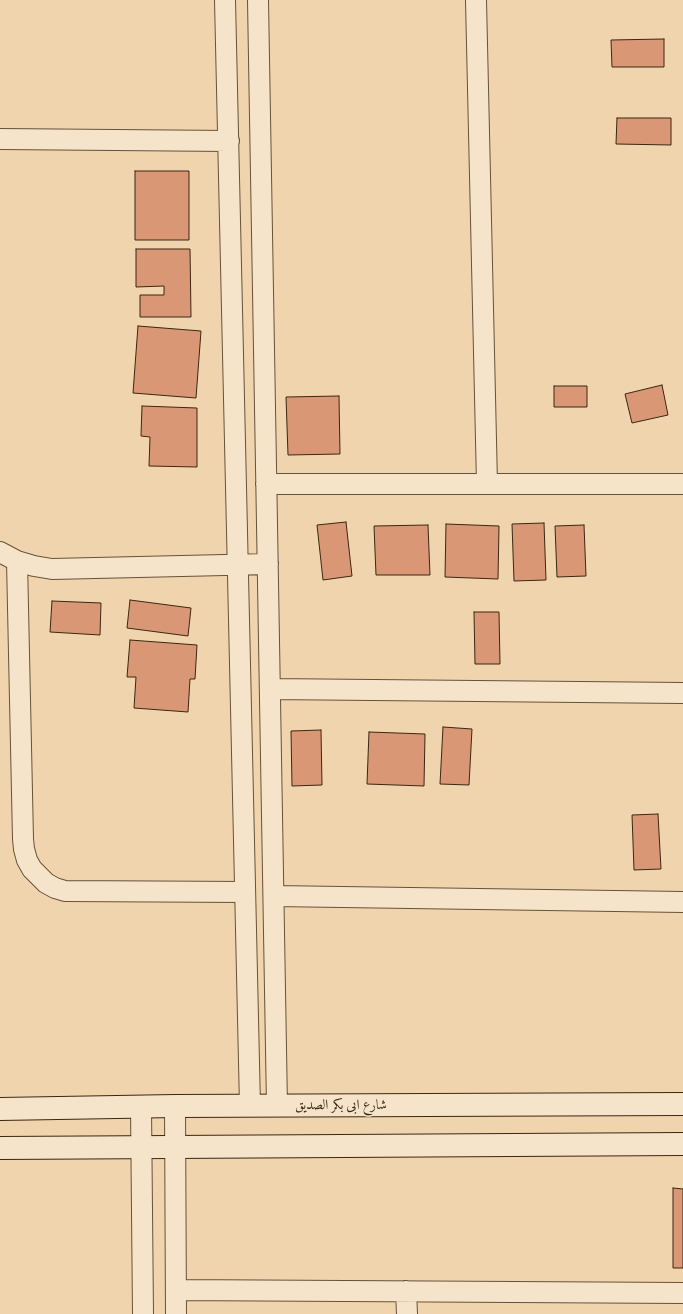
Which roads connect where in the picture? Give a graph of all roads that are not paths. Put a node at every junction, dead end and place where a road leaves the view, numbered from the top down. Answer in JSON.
{"nodes":[{"id":1,"x":225,"y":0,"type":"edge"},
{"id":2,"x":258,"y":0,"type":"edge"},
{"id":3,"x":476,"y":0,"type":"edge"},
{"id":4,"x":0,"y":139,"type":"edge"},
{"id":5,"x":229,"y":141,"type":"junction"},
{"id":6,"x":266,"y":484,"type":"junction"},
{"id":7,"x":487,"y":484,"type":"junction"},
{"id":8,"x":683,"y":484,"type":"edge"},
{"id":9,"x":8,"y":556,"type":"edge"},
{"id":10,"x":268,"y":564,"type":"junction"},
{"id":11,"x":238,"y":565,"type":"junction"},
{"id":12,"x":270,"y":689,"type":"junction"},
{"id":13,"x":683,"y":693,"type":"edge"},
{"id":14,"x":245,"y":892,"type":"junction"},
{"id":15,"x":274,"y":896,"type":"junction"},
{"id":16,"x":683,"y":902,"type":"edge"},
{"id":17,"x":683,"y":1104,"type":"edge"},
{"id":18,"x":175,"y":1106,"type":"junction"},
{"id":19,"x":250,"y":1106,"type":"junction"},
{"id":20,"x":277,"y":1106,"type":"junction"},
{"id":21,"x":141,"y":1107,"type":"junction"},
{"id":22,"x":0,"y":1109,"type":"edge"},
{"id":23,"x":683,"y":1144,"type":"edge"},
{"id":24,"x":175,"y":1146,"type":"junction"},
{"id":25,"x":141,"y":1147,"type":"junction"},
{"id":26,"x":0,"y":1148,"type":"edge"},
{"id":27,"x":176,"y":1290,"type":"junction"},
{"id":28,"x":406,"y":1291,"type":"junction"},
{"id":29,"x":683,"y":1293,"type":"edge"},
{"id":30,"x":143,"y":1314,"type":"edge"},
{"id":31,"x":176,"y":1314,"type":"edge"},
{"id":32,"x":407,"y":1314,"type":"edge"}],
"edges":[{"from":1,"to":5,"type":"street"},
{"from":2,"to":6,"type":"street"},
{"from":3,"to":7,"type":"street"},
{"from":4,"to":5,"type":"street"},
{"from":5,"to":11,"type":"street"},
{"from":6,"to":7,"type":"street"},
{"from":6,"to":10,"type":"street"},
{"from":7,"to":8,"type":"street"},
{"from":9,"to":11,"type":"street"},
{"from":9,"to":14,"type":"street"},
{"from":10,"to":11,"type":"street"},
{"from":10,"to":12,"type":"street"},
{"from":11,"to":14,"type":"street"},
{"from":12,"to":13,"type":"street"},
{"from":12,"to":15,"type":"street"},
{"from":14,"to":19,"type":"street"},
{"from":15,"to":16,"type":"street"},
{"from":15,"to":20,"type":"street"},
{"from":17,"to":20,"type":"main road","name":"شارع ابى بكر الصديق"},
{"from":18,"to":19,"type":"main road","name":"شارع ابى بكر الصديق"},
{"from":18,"to":21,"type":"main road","name":"شارع ابى بكر الصديق"},
{"from":18,"to":24,"type":"street"},
{"from":19,"to":20,"type":"main road","name":"شارع ابى بكر الصديق"},
{"from":21,"to":22,"type":"main road","name":"شارع ابى بكر الصديق"},
{"from":21,"to":25,"type":"street"},
{"from":23,"to":24,"type":"main road"},
{"from":24,"to":25,"type":"main road"},
{"from":24,"to":27,"type":"street"},
{"from":25,"to":26,"type":"main road"},
{"from":25,"to":30,"type":"street"},
{"from":27,"to":28,"type":"street"},
{"from":27,"to":31,"type":"street"},
{"from":28,"to":29,"type":"street"},
{"from":28,"to":32,"type":"street"}]}
